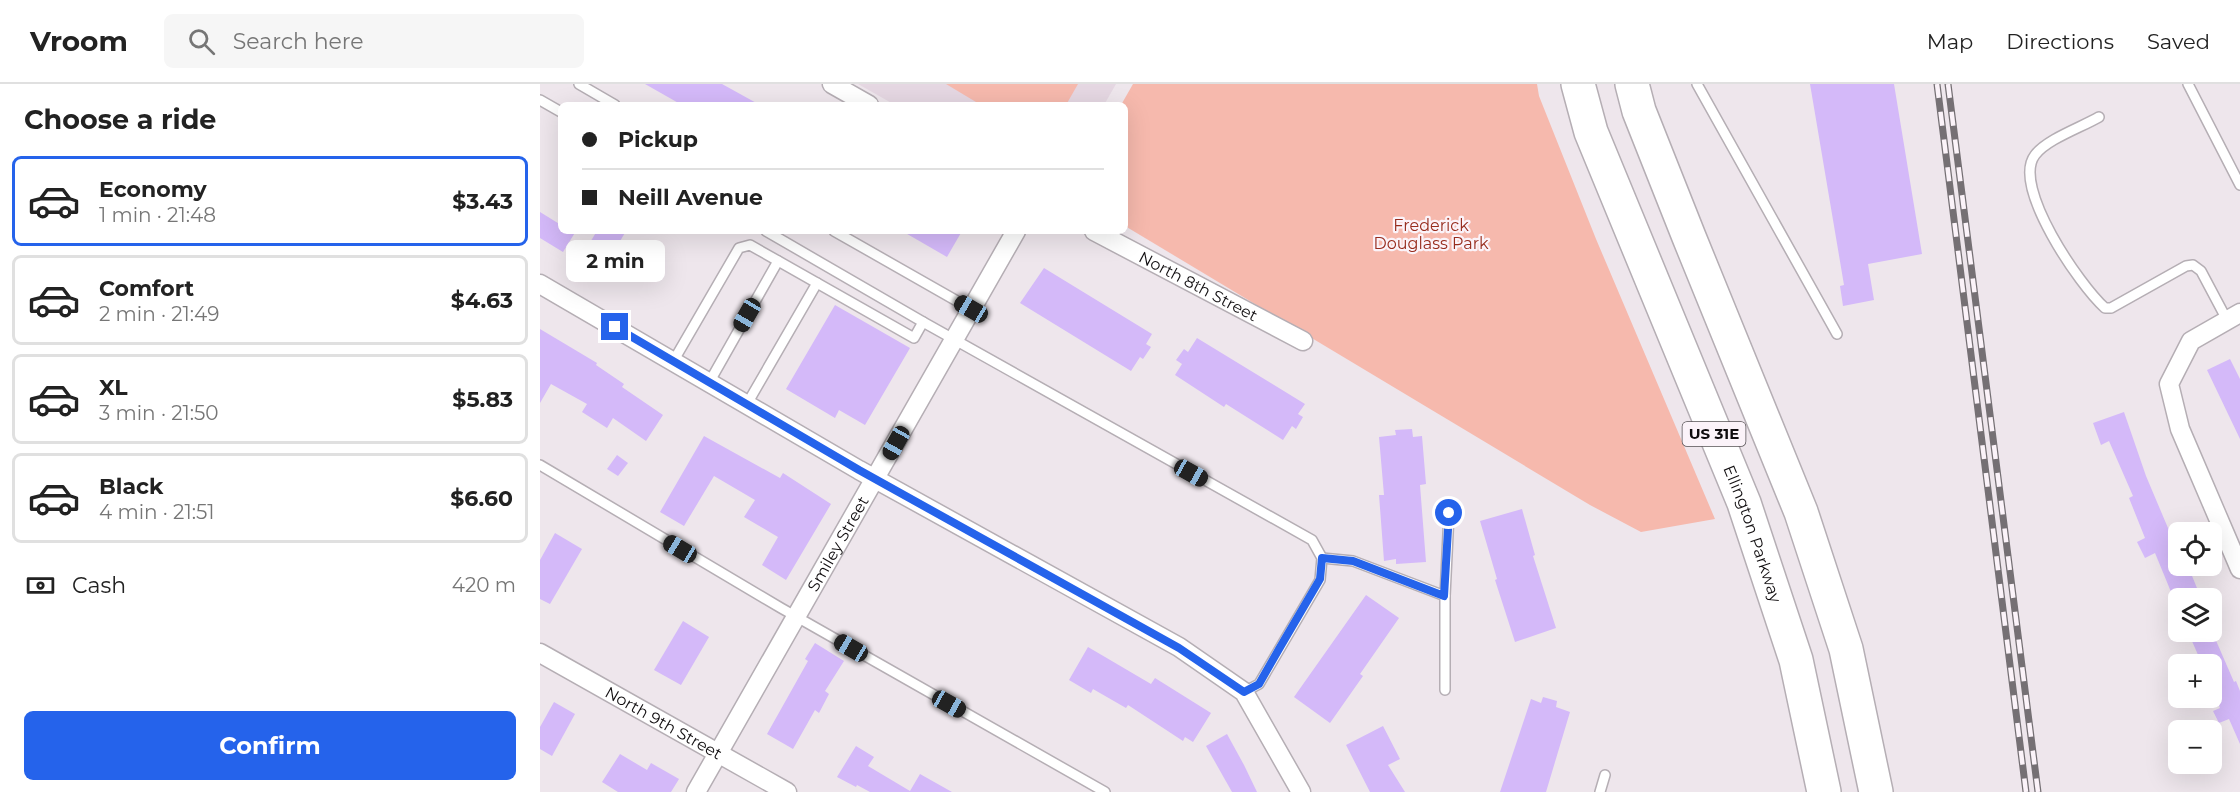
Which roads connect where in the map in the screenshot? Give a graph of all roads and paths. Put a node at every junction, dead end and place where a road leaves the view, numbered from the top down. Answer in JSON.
{"nodes":[{"id":1,"x":579,"y":84,"type":"edge"},
{"id":2,"x":832,"y":84,"type":"edge"},
{"id":3,"x":1578,"y":84,"type":"edge"},
{"id":4,"x":1632,"y":84,"type":"edge"},
{"id":5,"x":1697,"y":84,"type":"edge"},
{"id":6,"x":2188,"y":84,"type":"edge"},
{"id":7,"x":540,"y":100,"type":"edge"},
{"id":8,"x":610,"y":102,"type":"edge"},
{"id":9,"x":863,"y":102,"type":"edge"},
{"id":10,"x":558,"y":110,"type":"edge"},
{"id":11,"x":2099,"y":117,"type":"dead end"},
{"id":12,"x":2240,"y":185,"type":"edge"},
{"id":13,"x":771,"y":234,"type":"edge"},
{"id":14,"x":839,"y":234,"type":"edge"},
{"id":15,"x":1014,"y":234,"type":"edge"},
{"id":16,"x":1100,"y":234,"type":"edge"},
{"id":17,"x":778,"y":261,"type":"junction"},
{"id":18,"x":817,"y":283,"type":"junction"},
{"id":19,"x":540,"y":284,"type":"edge"},
{"id":20,"x":971,"y":309,"type":"junction"},
{"id":21,"x":2234,"y":317,"type":"edge"},
{"id":22,"x":923,"y":322,"type":"junction"},
{"id":23,"x":1838,"y":334,"type":"dead end"},
{"id":24,"x":953,"y":341,"type":"junction"},
{"id":25,"x":1302,"y":341,"type":"dead end"},
{"id":26,"x":674,"y":360,"type":"junction"},
{"id":27,"x":710,"y":381,"type":"junction"},
{"id":28,"x":747,"y":404,"type":"junction"},
{"id":29,"x":540,"y":465,"type":"edge"},
{"id":30,"x":876,"y":478,"type":"junction"},
{"id":31,"x":1449,"y":513,"type":"dead end"},
{"id":32,"x":1322,"y":558,"type":"junction"},
{"id":33,"x":2240,"y":569,"type":"edge"},
{"id":34,"x":1444,"y":596,"type":"junction"},
{"id":35,"x":795,"y":617,"type":"junction"},
{"id":36,"x":540,"y":653,"type":"edge"},
{"id":37,"x":1445,"y":690,"type":"dead end"},
{"id":38,"x":1244,"y":692,"type":"junction"},
{"id":39,"x":719,"y":753,"type":"junction"},
{"id":40,"x":1605,"y":775,"type":"dead end"},
{"id":41,"x":696,"y":792,"type":"edge"},
{"id":42,"x":787,"y":792,"type":"edge"},
{"id":43,"x":1105,"y":792,"type":"edge"},
{"id":44,"x":1301,"y":792,"type":"edge"},
{"id":45,"x":1600,"y":792,"type":"edge"},
{"id":46,"x":1824,"y":792,"type":"edge"},
{"id":47,"x":1876,"y":792,"type":"edge"}],
"edges":[{"from":1,"to":8,"type":"lane"},
{"from":2,"to":9,"type":"street"},
{"from":3,"to":46,"type":"highway","name":"Ellington Parkway","number":"US 31E"},
{"from":4,"to":47,"type":"highway","number":"US 31E"},
{"from":5,"to":23,"type":"lane"},
{"from":6,"to":12,"type":"lane"},
{"from":7,"to":10,"type":"lane"},
{"from":11,"to":21,"type":"lane"},
{"from":13,"to":22,"type":"lane"},
{"from":14,"to":20,"type":"lane"},
{"from":15,"to":20,"type":"street","name":"Smiley Street"},
{"from":16,"to":25,"type":"street","name":"North 8th Street"},
{"from":17,"to":18,"type":"lane"},
{"from":17,"to":26,"type":"lane"},
{"from":17,"to":27,"type":"lane"},
{"from":18,"to":22,"type":"lane"},
{"from":18,"to":28,"type":"lane"},
{"from":19,"to":26,"type":"street"},
{"from":20,"to":24,"type":"street","name":"Smiley Street"},
{"from":21,"to":33,"type":"street"},
{"from":22,"to":24,"type":"lane"},
{"from":24,"to":30,"type":"street","name":"Smiley Street"},
{"from":24,"to":32,"type":"lane"},
{"from":26,"to":27,"type":"street"},
{"from":27,"to":28,"type":"street"},
{"from":28,"to":30,"type":"street"},
{"from":29,"to":35,"type":"lane"},
{"from":30,"to":35,"type":"street","name":"Smiley Street"},
{"from":30,"to":38,"type":"street"},
{"from":31,"to":34,"type":"lane"},
{"from":32,"to":34,"type":"lane"},
{"from":32,"to":38,"type":"lane"},
{"from":34,"to":37,"type":"lane"},
{"from":35,"to":39,"type":"street","name":"Smiley Street"},
{"from":35,"to":43,"type":"lane"},
{"from":36,"to":39,"type":"street","name":"North 9th Street"},
{"from":38,"to":44,"type":"street"},
{"from":39,"to":41,"type":"street","name":"Smiley Street"},
{"from":39,"to":42,"type":"street","name":"North 9th Street"},
{"from":40,"to":45,"type":"lane"}]}
